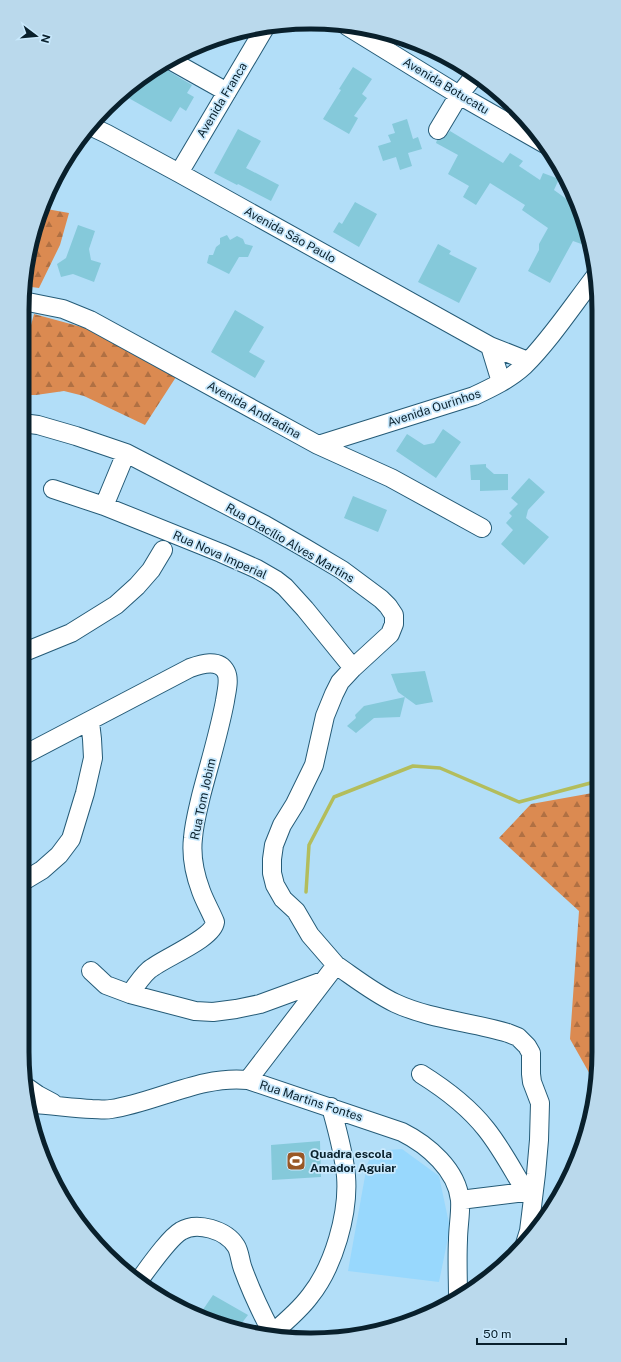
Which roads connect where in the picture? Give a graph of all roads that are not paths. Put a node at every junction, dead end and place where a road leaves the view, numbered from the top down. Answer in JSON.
{"nodes":[{"id":1,"x":262,"y":33,"type":"edge"},
{"id":2,"x":358,"y":33,"type":"edge"},
{"id":3,"x":176,"y":63,"type":"edge"},
{"id":4,"x":472,"y":79,"type":"edge"},
{"id":5,"x":227,"y":92,"type":"junction"},
{"id":6,"x":459,"y":95,"type":"junction"},
{"id":7,"x":96,"y":129,"type":"edge"},
{"id":8,"x":438,"y":130,"type":"dead end"},
{"id":9,"x":532,"y":137,"type":"edge"},
{"id":10,"x":179,"y":173,"type":"junction"},
{"id":11,"x":590,"y":281,"type":"edge"},
{"id":12,"x":29,"y":302,"type":"edge"},
{"id":13,"x":490,"y":346,"type":"junction"},
{"id":14,"x":528,"y":361,"type":"junction"},
{"id":15,"x":501,"y":382,"type":"junction"},
{"id":16,"x":29,"y":424,"type":"edge"},
{"id":17,"x":318,"y":445,"type":"junction"},
{"id":18,"x":126,"y":453,"type":"junction"},
{"id":19,"x":53,"y":490,"type":"dead end"},
{"id":20,"x":104,"y":506,"type":"junction"},
{"id":21,"x":482,"y":528,"type":"dead end"},
{"id":22,"x":164,"y":550,"type":"dead end"},
{"id":23,"x":29,"y":650,"type":"edge"},
{"id":24,"x":353,"y":668,"type":"junction"},
{"id":25,"x":90,"y":722,"type":"junction"},
{"id":26,"x":29,"y":752,"type":"edge"},
{"id":27,"x":29,"y":878,"type":"edge"},
{"id":28,"x":336,"y":965,"type":"junction"},
{"id":29,"x":91,"y":971,"type":"dead end"},
{"id":30,"x":323,"y":982,"type":"junction"},
{"id":31,"x":130,"y":994,"type":"junction"},
{"id":32,"x":421,"y":1074,"type":"dead end"},
{"id":33,"x":248,"y":1080,"type":"junction"},
{"id":34,"x":31,"y":1090,"type":"edge"},
{"id":35,"x":34,"y":1104,"type":"edge"},
{"id":36,"x":59,"y":1106,"type":"junction"},
{"id":37,"x":331,"y":1107,"type":"junction"},
{"id":38,"x":530,"y":1192,"type":"junction"},
{"id":39,"x":460,"y":1200,"type":"junction"},
{"id":40,"x":529,"y":1229,"type":"edge"},
{"id":41,"x":142,"y":1277,"type":"edge"},
{"id":42,"x":458,"y":1291,"type":"edge"},
{"id":43,"x":268,"y":1330,"type":"edge"},
{"id":44,"x":274,"y":1331,"type":"edge"}],
"edges":[{"from":1,"to":5,"type":"street","name":"Avenida Franca"},
{"from":2,"to":6,"type":"street","name":"Avenida Botucatu"},
{"from":3,"to":5,"type":"street"},
{"from":4,"to":6,"type":"street"},
{"from":5,"to":10,"type":"street","name":"Avenida Franca"},
{"from":6,"to":8,"type":"street"},
{"from":6,"to":9,"type":"street","name":"Avenida Botucatu"},
{"from":7,"to":10,"type":"street","name":"Avenida São Paulo"},
{"from":10,"to":13,"type":"street","name":"Avenida São Paulo"},
{"from":11,"to":14,"type":"street","name":"Avenida Ourinhos"},
{"from":12,"to":17,"type":"street","name":"Avenida Andradina"},
{"from":13,"to":14,"type":"street","name":"Avenida São Paulo"},
{"from":13,"to":15,"type":"street"},
{"from":14,"to":15,"type":"street","name":"Avenida Ourinhos"},
{"from":15,"to":17,"type":"street","name":"Avenida Ourinhos"},
{"from":16,"to":18,"type":"street","name":"Rua Otacílio Alves Martins"},
{"from":17,"to":21,"type":"street","name":"Avenida Andradina"},
{"from":18,"to":20,"type":"street"},
{"from":18,"to":24,"type":"street","name":"Rua Otacílio Alves Martins"},
{"from":19,"to":20,"type":"street","name":"Rua Nova Imperial"},
{"from":20,"to":24,"type":"street","name":"Rua Nova Imperial"},
{"from":22,"to":23,"type":"street"},
{"from":24,"to":28,"type":"street","name":"Rua Otacílio Alves Martins"},
{"from":25,"to":26,"type":"street"},
{"from":25,"to":27,"type":"street"},
{"from":25,"to":31,"type":"street","name":"Rua Tom Jobim"},
{"from":28,"to":30,"type":"street"},
{"from":28,"to":38,"type":"street","name":"Rua Otacílio Alves Martins"},
{"from":29,"to":31,"type":"street"},
{"from":30,"to":31,"type":"street"},
{"from":30,"to":33,"type":"street"},
{"from":32,"to":38,"type":"street"},
{"from":33,"to":36,"type":"street","name":"Rua Martins Fontes"},
{"from":33,"to":37,"type":"street","name":"Rua Martins Fontes"},
{"from":34,"to":36,"type":"street"},
{"from":35,"to":36,"type":"street","name":"Rua Martins Fontes"},
{"from":37,"to":39,"type":"street","name":"Rua Martins Fontes"},
{"from":37,"to":44,"type":"street"},
{"from":38,"to":39,"type":"street"},
{"from":38,"to":40,"type":"street","name":"Rua Otacílio Alves Martins"},
{"from":39,"to":42,"type":"street","name":"Rua Martins Fontes"},
{"from":41,"to":43,"type":"street"}]}
